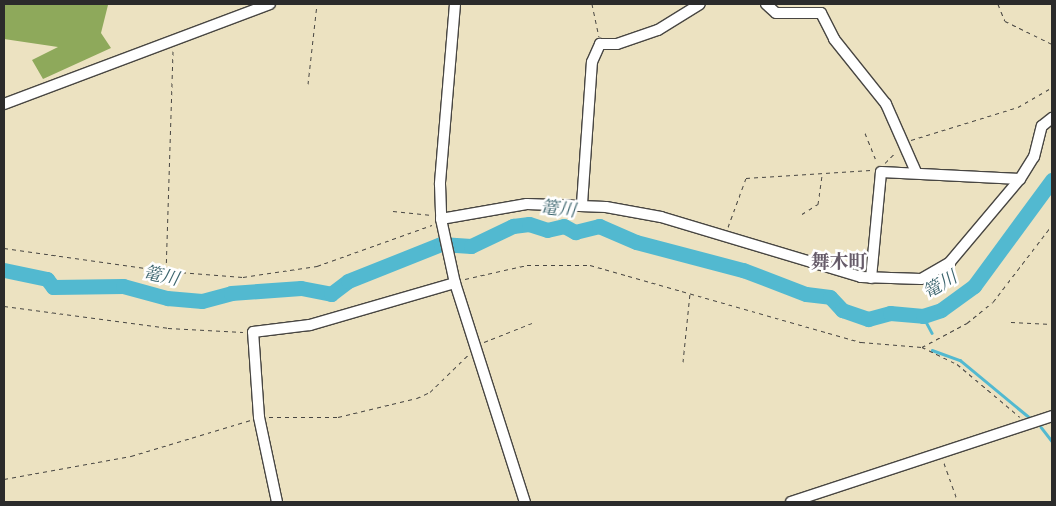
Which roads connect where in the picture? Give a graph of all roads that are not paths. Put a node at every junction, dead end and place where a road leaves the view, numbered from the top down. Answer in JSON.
{"nodes":[{"id":1,"x":270,"y":4,"type":"edge"},
{"id":2,"x":455,"y":4,"type":"edge"},
{"id":3,"x":700,"y":4,"type":"edge"},
{"id":4,"x":766,"y":4,"type":"edge"},
{"id":5,"x":4,"y":104,"type":"edge"},
{"id":6,"x":1052,"y":118,"type":"edge"},
{"id":7,"x":916,"y":172,"type":"junction"},
{"id":8,"x":1020,"y":179,"type":"junction"},
{"id":9,"x":582,"y":204,"type":"junction"},
{"id":10,"x":441,"y":217,"type":"junction"},
{"id":11,"x":872,"y":278,"type":"junction"},
{"id":12,"x":454,"y":281,"type":"junction"},
{"id":13,"x":1052,"y":416,"type":"edge"},
{"id":14,"x":277,"y":502,"type":"edge"},
{"id":15,"x":525,"y":502,"type":"edge"},
{"id":16,"x":791,"y":502,"type":"edge"}],
"edges":[{"from":1,"to":5,"type":"street"},
{"from":2,"to":10,"type":"street"},
{"from":3,"to":9,"type":"street"},
{"from":4,"to":7,"type":"street"},
{"from":6,"to":8,"type":"street"},
{"from":7,"to":8,"type":"street"},
{"from":7,"to":11,"type":"street"},
{"from":8,"to":11,"type":"street"},
{"from":9,"to":10,"type":"street"},
{"from":9,"to":11,"type":"street"},
{"from":10,"to":12,"type":"street"},
{"from":12,"to":14,"type":"street"},
{"from":12,"to":15,"type":"street"},
{"from":13,"to":16,"type":"street"}]}
